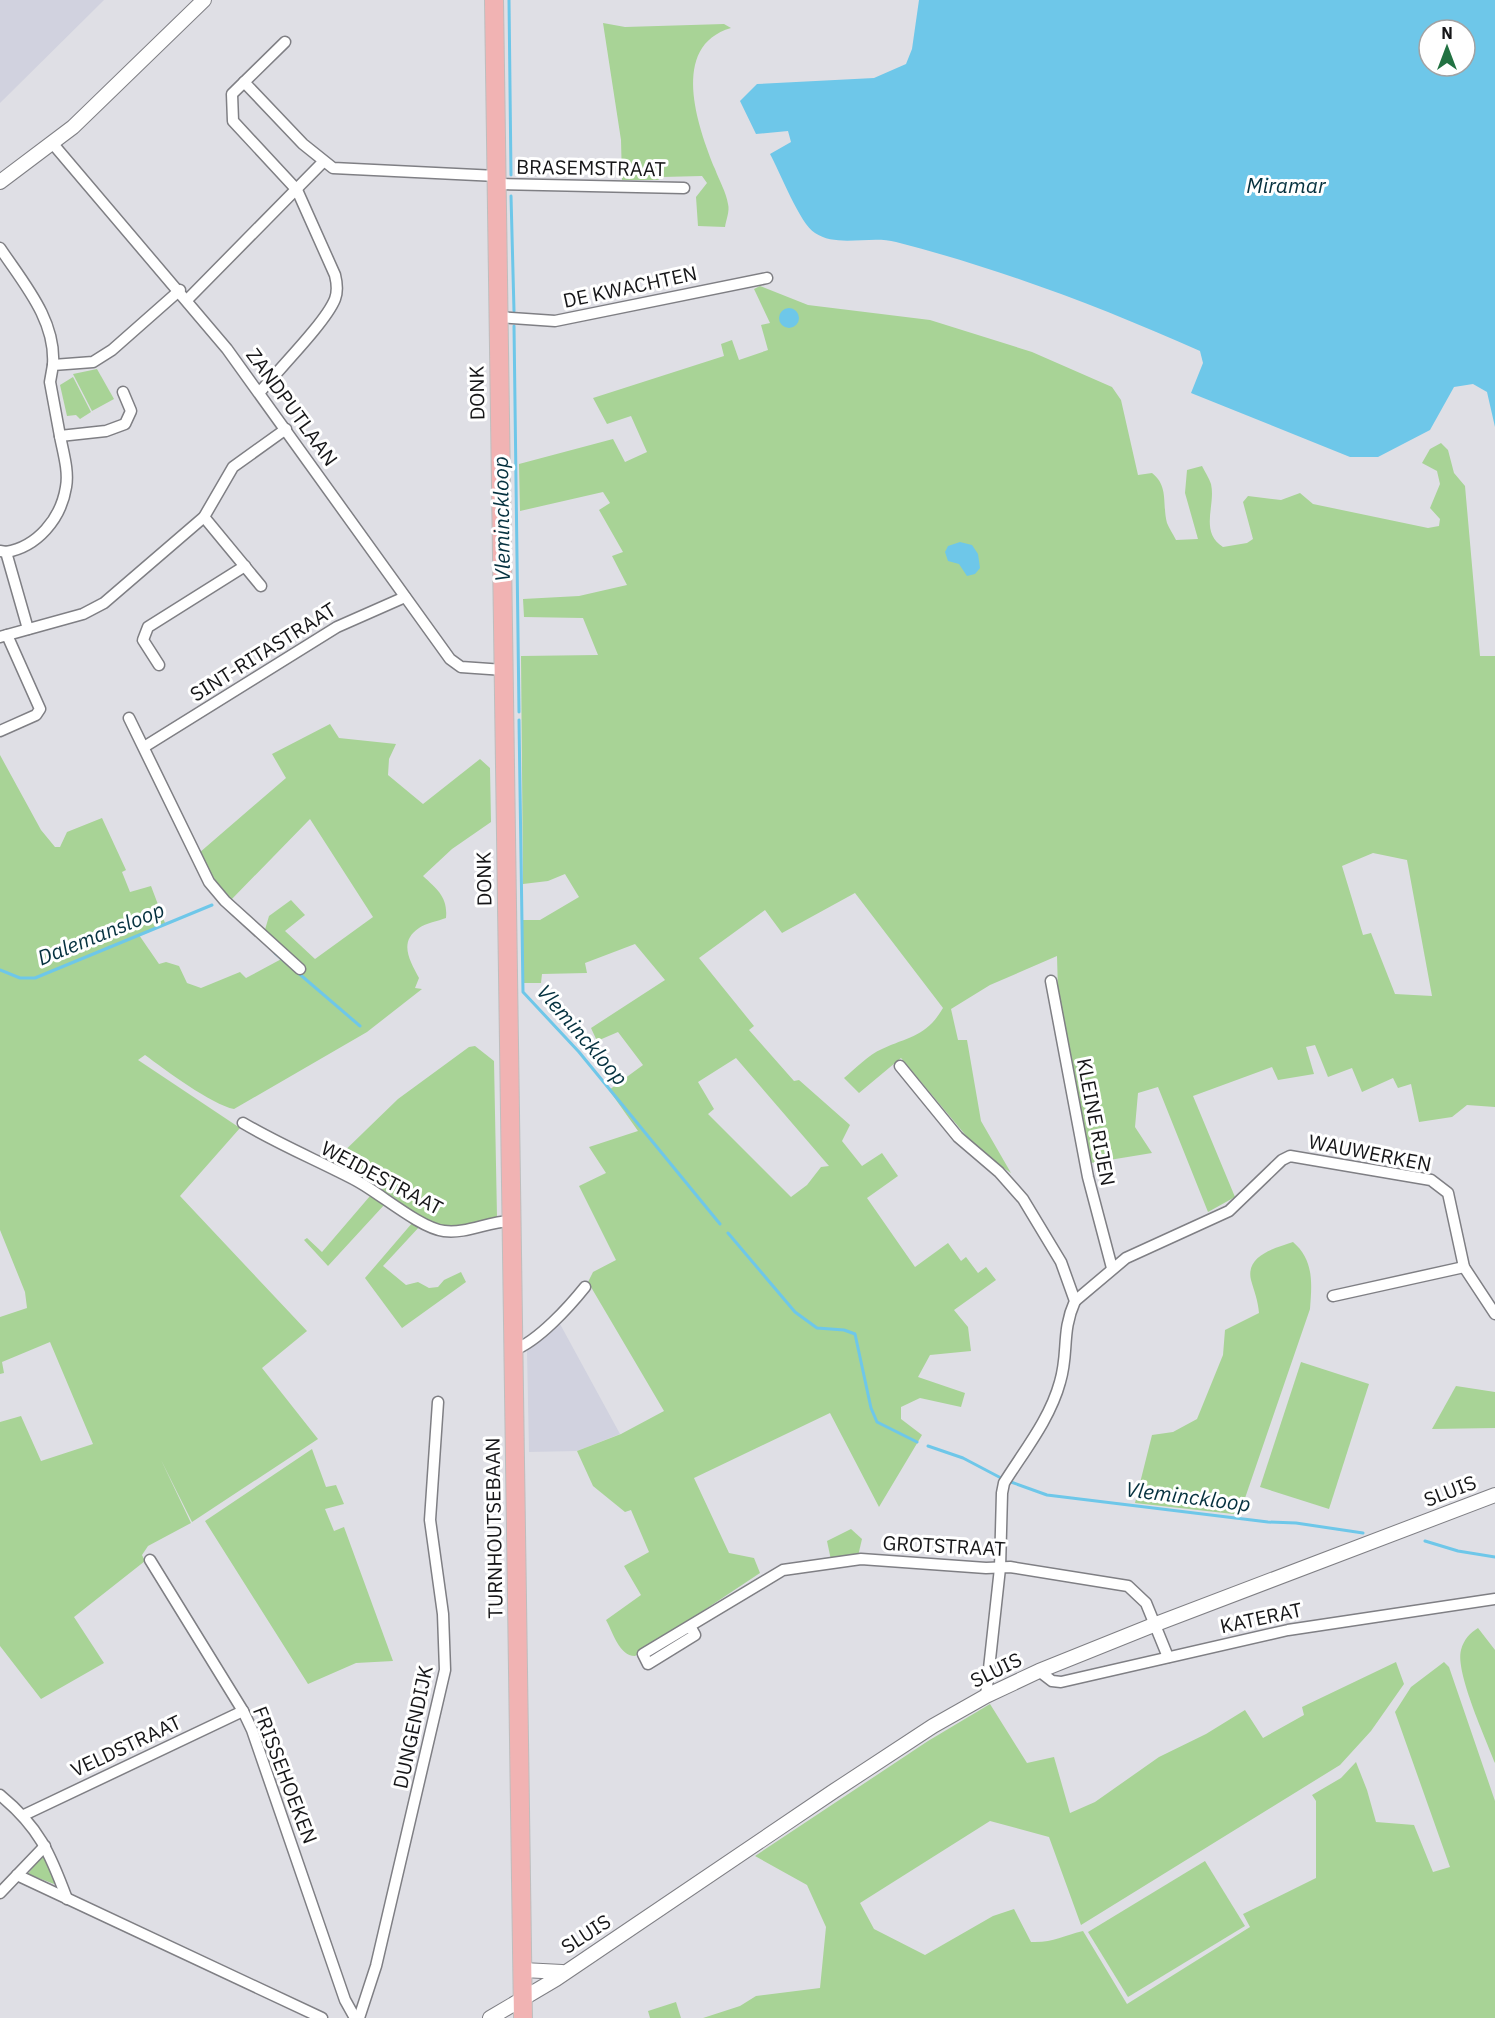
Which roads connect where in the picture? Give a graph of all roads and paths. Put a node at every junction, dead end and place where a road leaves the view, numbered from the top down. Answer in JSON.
{"nodes":[{"id":1,"x":204,"y":0,"type":"edge"},
{"id":2,"x":494,"y":0,"type":"edge"},
{"id":3,"x":285,"y":42,"type":"dead end"},
{"id":4,"x":244,"y":82,"type":"junction"},
{"id":5,"x":53,"y":144,"type":"junction"},
{"id":6,"x":323,"y":162,"type":"junction"},
{"id":7,"x":497,"y":180,"type":"junction"},
{"id":8,"x":0,"y":182,"type":"edge"},
{"id":9,"x":684,"y":188,"type":"dead end"},
{"id":10,"x":297,"y":190,"type":"junction"},
{"id":11,"x":0,"y":248,"type":"edge"},
{"id":12,"x":767,"y":278,"type":"dead end"},
{"id":13,"x":180,"y":290,"type":"junction"},
{"id":14,"x":188,"y":300,"type":"junction"},
{"id":15,"x":498,"y":317,"type":"junction"},
{"id":16,"x":53,"y":365,"type":"junction"},
{"id":17,"x":123,"y":392,"type":"dead end"},
{"id":18,"x":261,"y":392,"type":"junction"},
{"id":19,"x":286,"y":429,"type":"junction"},
{"id":20,"x":60,"y":436,"type":"junction"},
{"id":21,"x":204,"y":517,"type":"junction"},
{"id":22,"x":3,"y":552,"type":"edge"},
{"id":23,"x":245,"y":566,"type":"junction"},
{"id":24,"x":261,"y":586,"type":"dead end"},
{"id":25,"x":405,"y":597,"type":"junction"},
{"id":26,"x":27,"y":629,"type":"junction"},
{"id":27,"x":4,"y":636,"type":"edge"},
{"id":28,"x":159,"y":665,"type":"dead end"},
{"id":29,"x":504,"y":670,"type":"junction"},
{"id":30,"x":129,"y":718,"type":"dead end"},
{"id":31,"x":0,"y":731,"type":"edge"},
{"id":32,"x":144,"y":747,"type":"junction"},
{"id":33,"x":300,"y":969,"type":"dead end"},
{"id":34,"x":1051,"y":981,"type":"dead end"},
{"id":35,"x":509,"y":1038,"type":"joint"},
{"id":36,"x":900,"y":1066,"type":"dead end"},
{"id":37,"x":243,"y":1123,"type":"dead end"},
{"id":38,"x":512,"y":1221,"type":"junction"},
{"id":39,"x":1464,"y":1267,"type":"junction"},
{"id":40,"x":1112,"y":1268,"type":"junction"},
{"id":41,"x":585,"y":1287,"type":"dead end"},
{"id":42,"x":1333,"y":1296,"type":"dead end"},
{"id":43,"x":1076,"y":1301,"type":"junction"},
{"id":44,"x":1495,"y":1314,"type":"edge"},
{"id":45,"x":514,"y":1350,"type":"junction"},
{"id":46,"x":438,"y":1402,"type":"dead end"},
{"id":47,"x":1495,"y":1495,"type":"edge"},
{"id":48,"x":150,"y":1560,"type":"dead end"},
{"id":49,"x":1000,"y":1568,"type":"junction"},
{"id":50,"x":1495,"y":1599,"type":"edge"},
{"id":51,"x":1156,"y":1624,"type":"junction"},
{"id":52,"x":690,"y":1626,"type":"dead end"},
{"id":53,"x":1168,"y":1657,"type":"junction"},
{"id":54,"x":1039,"y":1671,"type":"junction"},
{"id":55,"x":986,"y":1696,"type":"junction"},
{"id":56,"x":243,"y":1711,"type":"junction"},
{"id":57,"x":0,"y":1795,"type":"edge"},
{"id":58,"x":24,"y":1815,"type":"junction"},
{"id":59,"x":45,"y":1846,"type":"junction"},
{"id":60,"x":17,"y":1875,"type":"junction"},
{"id":61,"x":0,"y":1893,"type":"edge"},
{"id":62,"x":67,"y":1899,"type":"junction"},
{"id":63,"x":523,"y":1970,"type":"junction"},
{"id":64,"x":562,"y":1972,"type":"junction"},
{"id":65,"x":523,"y":1998,"type":"junction"},
{"id":66,"x":322,"y":2018,"type":"edge"},
{"id":67,"x":357,"y":2018,"type":"edge"},
{"id":68,"x":490,"y":2018,"type":"edge"},
{"id":69,"x":523,"y":2018,"type":"edge"}],
"edges":[{"from":1,"to":5,"type":"street"},
{"from":2,"to":7,"type":"main road","name":"DONK"},
{"from":3,"to":4,"type":"street"},
{"from":4,"to":6,"type":"street"},
{"from":4,"to":10,"type":"street"},
{"from":5,"to":8,"type":"street"},
{"from":5,"to":13,"type":"street","name":"ZANDPUTLAAN"},
{"from":6,"to":7,"type":"street","name":"BRASEMSTRAAT"},
{"from":6,"to":10,"type":"street"},
{"from":7,"to":9,"type":"street","name":"BRASEMSTRAAT"},
{"from":7,"to":15,"type":"main road","name":"DONK"},
{"from":10,"to":14,"type":"street"},
{"from":10,"to":18,"type":"street"},
{"from":11,"to":16,"type":"street"},
{"from":12,"to":15,"type":"street","name":"DE KWACHTEN"},
{"from":13,"to":14,"type":"street","name":"ZANDPUTLAAN"},
{"from":13,"to":16,"type":"street"},
{"from":14,"to":18,"type":"street","name":"ZANDPUTLAAN"},
{"from":15,"to":29,"type":"main road","name":"DONK"},
{"from":16,"to":20,"type":"street"},
{"from":17,"to":20,"type":"street"},
{"from":18,"to":19,"type":"street","name":"ZANDPUTLAAN"},
{"from":19,"to":21,"type":"street"},
{"from":19,"to":25,"type":"street","name":"ZANDPUTLAAN"},
{"from":20,"to":22,"type":"street"},
{"from":21,"to":23,"type":"street"},
{"from":21,"to":26,"type":"street"},
{"from":22,"to":26,"type":"street"},
{"from":23,"to":24,"type":"street"},
{"from":23,"to":28,"type":"street"},
{"from":25,"to":29,"type":"street","name":"ZANDPUTLAAN"},
{"from":25,"to":32,"type":"street","name":"SINT-RITASTRAAT"},
{"from":26,"to":27,"type":"street"},
{"from":27,"to":31,"type":"street"},
{"from":29,"to":35,"type":"main road","name":"DONK"},
{"from":30,"to":32,"type":"street"},
{"from":32,"to":33,"type":"street"},
{"from":34,"to":40,"type":"street","name":"KLEINE RIJEN"},
{"from":35,"to":38,"type":"main road","name":"TURNHOUTSEBAAN"},
{"from":36,"to":43,"type":"street"},
{"from":37,"to":38,"type":"street","name":"WEIDESTRAAT"},
{"from":38,"to":45,"type":"main road","name":"TURNHOUTSEBAAN"},
{"from":39,"to":40,"type":"street","name":"WAUWERKEN"},
{"from":39,"to":42,"type":"street"},
{"from":39,"to":44,"type":"street","name":"WAUWERKEN"},
{"from":40,"to":43,"type":"street","name":"WAUWERKEN"},
{"from":41,"to":45,"type":"street"},
{"from":43,"to":49,"type":"street"},
{"from":45,"to":63,"type":"main road","name":"TURNHOUTSEBAAN"},
{"from":46,"to":67,"type":"street","name":"DUNGENDIJK"},
{"from":47,"to":51,"type":"street","name":"SLUIS"},
{"from":48,"to":56,"type":"street","name":"FRISSEHOEKEN"},
{"from":49,"to":51,"type":"street","name":"GROTSTRAAT"},
{"from":49,"to":52,"type":"street","name":"GROTSTRAAT"},
{"from":49,"to":55,"type":"street"},
{"from":50,"to":53,"type":"street","name":"KATERAT"},
{"from":51,"to":53,"type":"street","name":"GROTSTRAAT"},
{"from":51,"to":54,"type":"street","name":"SLUIS"},
{"from":53,"to":54,"type":"street","name":"KATERAT"},
{"from":54,"to":55,"type":"street","name":"SLUIS"},
{"from":55,"to":64,"type":"street","name":"SLUIS"},
{"from":56,"to":58,"type":"street","name":"VELDSTRAAT"},
{"from":56,"to":67,"type":"street","name":"FRISSEHOEKEN"},
{"from":57,"to":58,"type":"street"},
{"from":58,"to":59,"type":"street"},
{"from":59,"to":60,"type":"street"},
{"from":59,"to":62,"type":"street"},
{"from":60,"to":61,"type":"street"},
{"from":60,"to":62,"type":"street"},
{"from":62,"to":66,"type":"street"},
{"from":63,"to":64,"type":"street","name":"SLUIS"},
{"from":63,"to":65,"type":"main road","name":"TURNHOUTSEBAAN"},
{"from":64,"to":65,"type":"street","name":"SLUIS"},
{"from":65,"to":68,"type":"street","name":"SLUIS"},
{"from":65,"to":69,"type":"main road","name":"TURNHOUTSEBAAN"}]}
